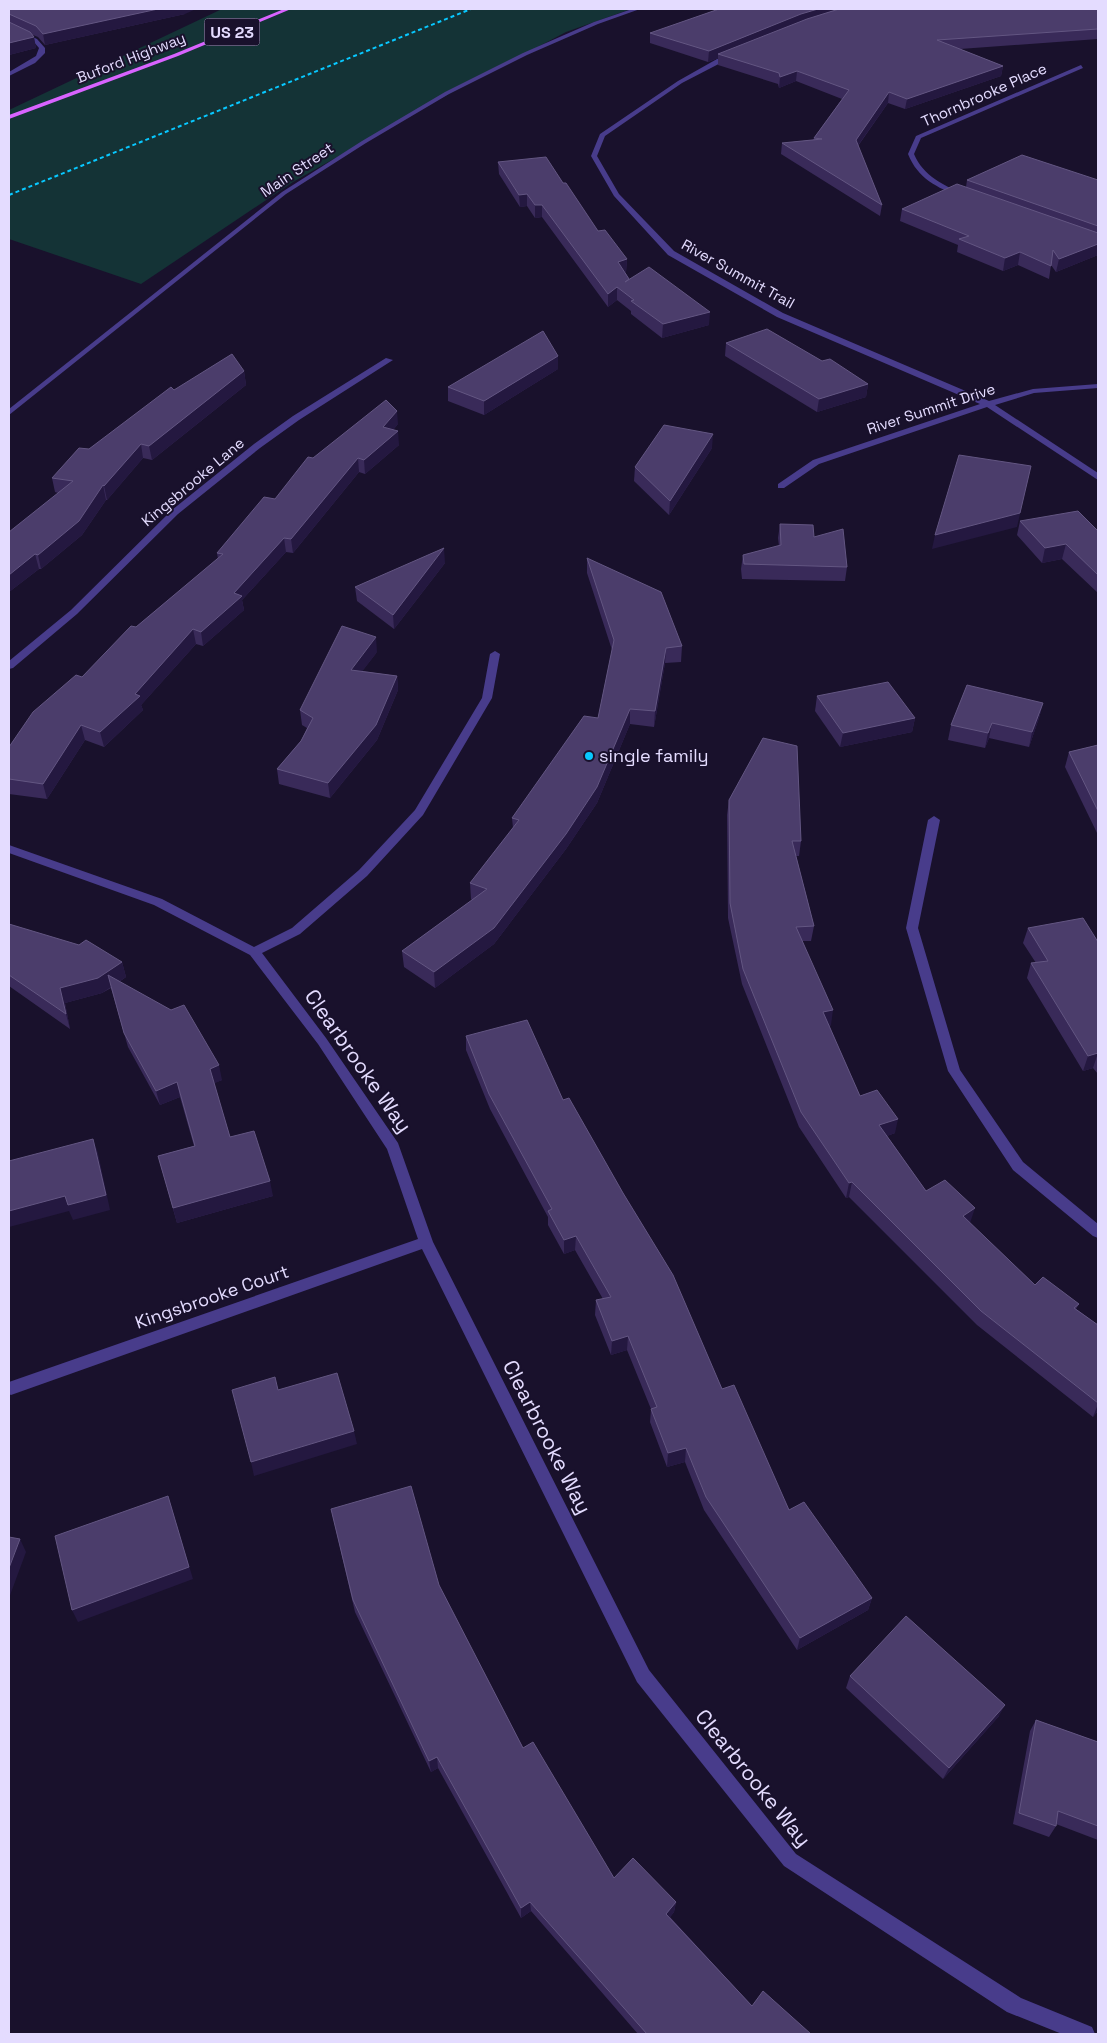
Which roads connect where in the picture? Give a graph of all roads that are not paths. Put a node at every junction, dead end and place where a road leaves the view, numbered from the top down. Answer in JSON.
{"nodes":[{"id":1,"x":288,"y":9,"type":"edge"},
{"id":2,"x":637,"y":9,"type":"edge"},
{"id":3,"x":9,"y":28,"type":"edge"},
{"id":4,"x":744,"y":50,"type":"edge"},
{"id":5,"x":1081,"y":67,"type":"dead end"},
{"id":6,"x":9,"y":74,"type":"edge"},
{"id":7,"x":9,"y":117,"type":"edge"},
{"id":8,"x":973,"y":200,"type":"edge"},
{"id":9,"x":389,"y":360,"type":"dead end"},
{"id":10,"x":1098,"y":386,"type":"edge"},
{"id":11,"x":988,"y":404,"type":"junction"},
{"id":12,"x":9,"y":413,"type":"edge"},
{"id":13,"x":1098,"y":477,"type":"edge"},
{"id":14,"x":781,"y":486,"type":"dead end"},
{"id":15,"x":495,"y":654,"type":"dead end"},
{"id":16,"x":9,"y":666,"type":"edge"},
{"id":17,"x":934,"y":820,"type":"dead end"},
{"id":18,"x":9,"y":849,"type":"edge"},
{"id":19,"x":254,"y":952,"type":"junction"},
{"id":20,"x":1098,"y":1232,"type":"edge"},
{"id":21,"x":426,"y":1242,"type":"junction"},
{"id":22,"x":11,"y":1388,"type":"dead end"},
{"id":23,"x":1085,"y":2034,"type":"edge"}],
"edges":[{"from":1,"to":7,"type":"main road","name":"Buford Highway","number":"US 23"},
{"from":2,"to":12,"type":"street","name":"Main Street"},
{"from":3,"to":6,"type":"street"},
{"from":4,"to":11,"type":"street","name":"River Summit Trail"},
{"from":5,"to":8,"type":"street","name":"Thornbrooke Place"},
{"from":9,"to":16,"type":"street","name":"Kingsbrooke Lane"},
{"from":10,"to":11,"type":"street","name":"River Summit Drive"},
{"from":11,"to":13,"type":"street","name":"River Summit Trail"},
{"from":11,"to":14,"type":"street","name":"River Summit Drive"},
{"from":15,"to":19,"type":"street"},
{"from":17,"to":20,"type":"street"},
{"from":18,"to":19,"type":"street","name":"Clearbrooke Way"},
{"from":19,"to":21,"type":"street","name":"Clearbrooke Way"},
{"from":21,"to":22,"type":"street","name":"Kingsbrooke Court"},
{"from":21,"to":23,"type":"street","name":"Clearbrooke Way"}]}
